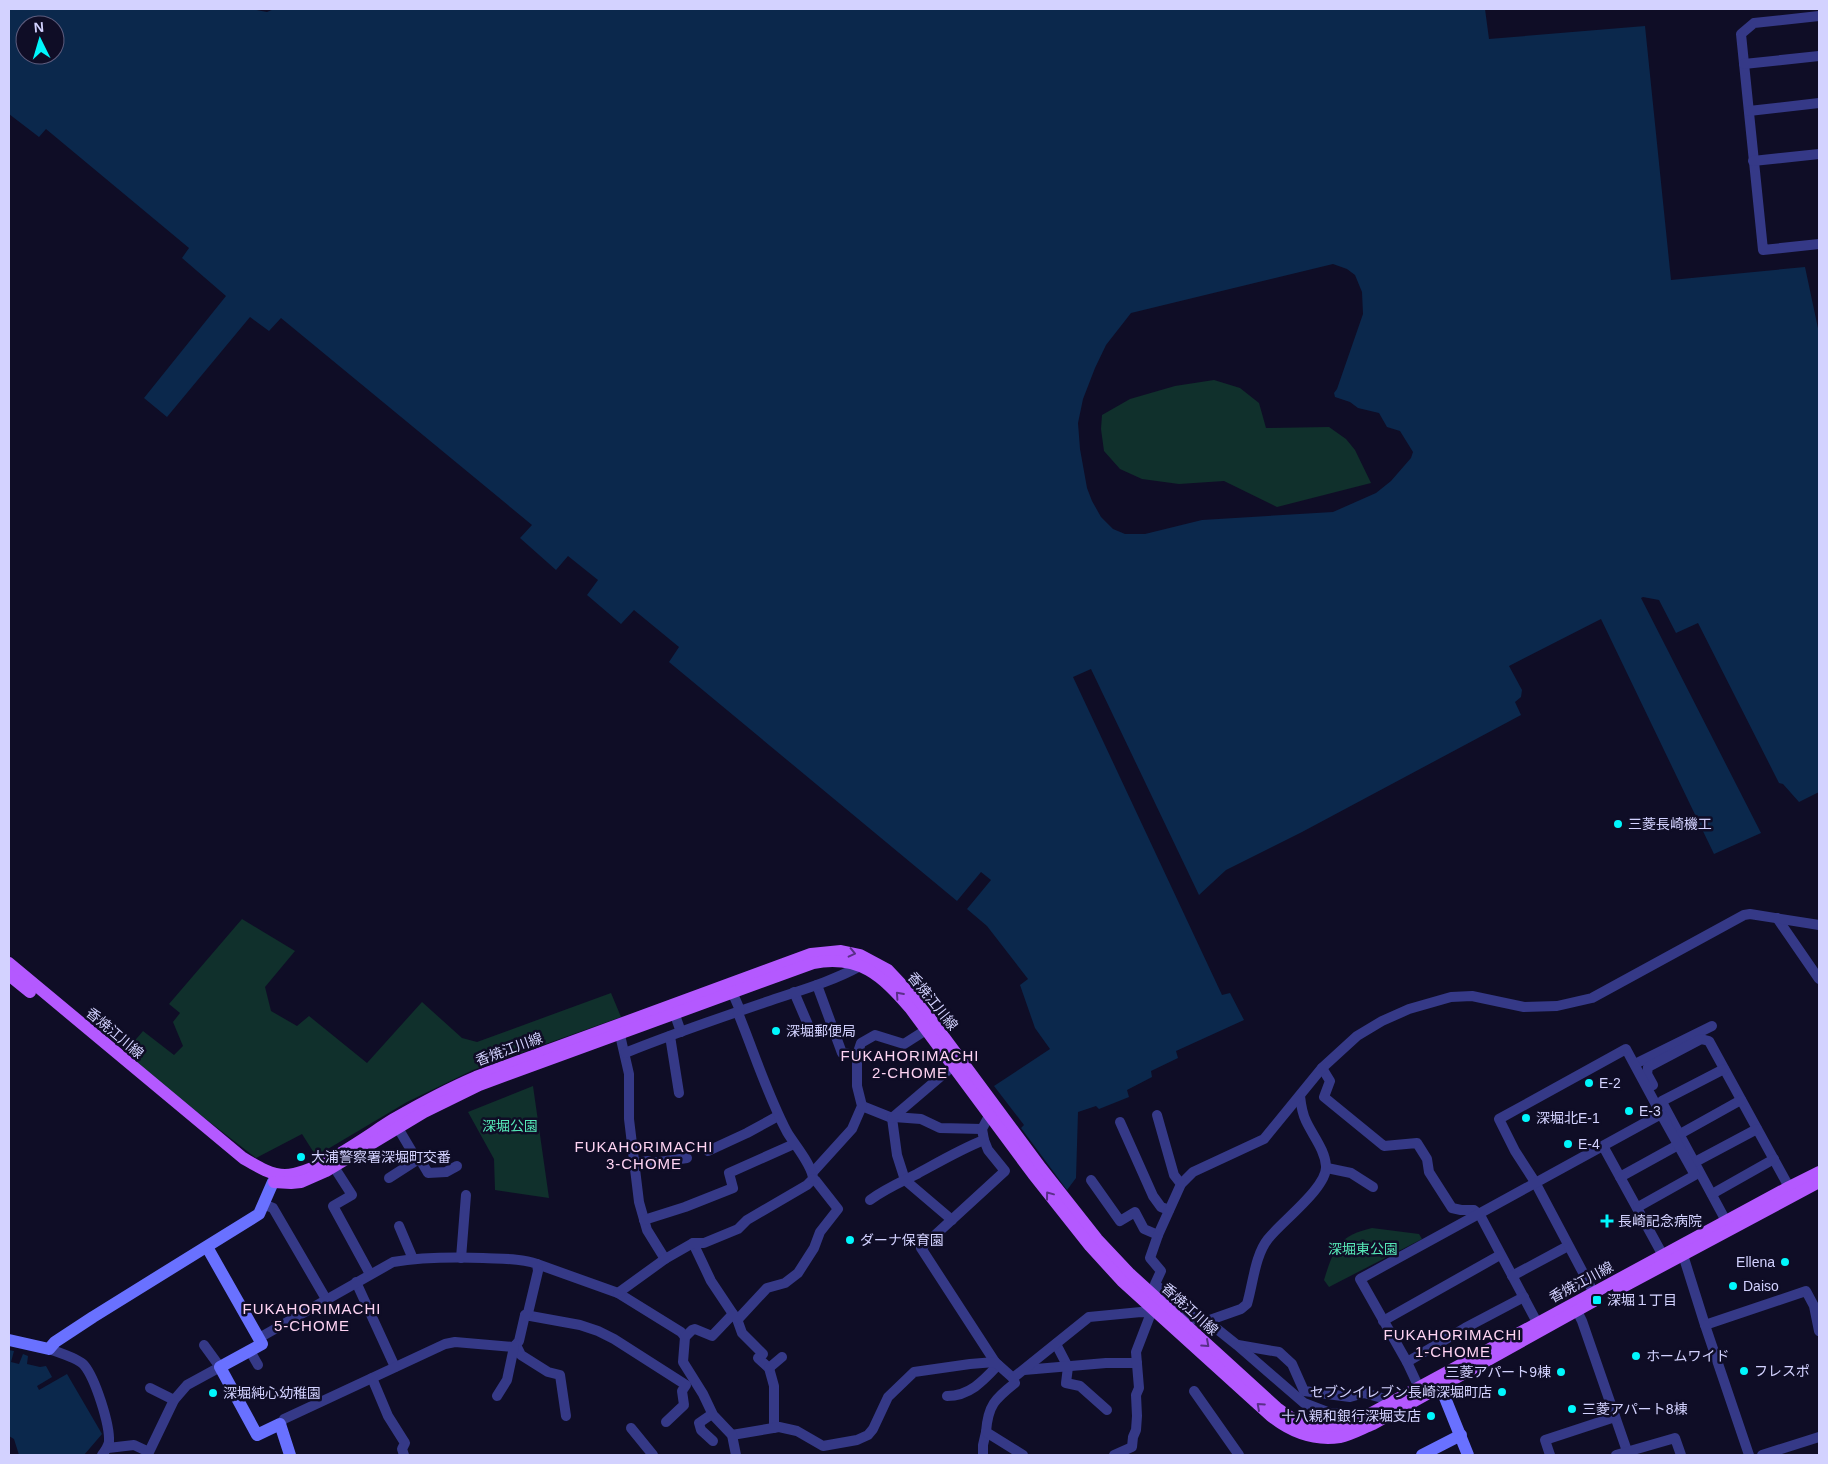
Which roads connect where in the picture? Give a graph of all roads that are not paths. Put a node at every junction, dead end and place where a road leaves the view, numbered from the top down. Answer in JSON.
{"nodes":[{"id":1,"x":1819,"y":16,"type":"edge"},
{"id":2,"x":1819,"y":56,"type":"edge"},
{"id":3,"x":1744,"y":64,"type":"junction"},
{"id":4,"x":1819,"y":103,"type":"edge"},
{"id":5,"x":1748,"y":111,"type":"junction"},
{"id":6,"x":1819,"y":154,"type":"edge"},
{"id":7,"x":1754,"y":161,"type":"junction"},
{"id":8,"x":1819,"y":244,"type":"edge"},
{"id":9,"x":1777,"y":918,"type":"junction"},
{"id":10,"x":1819,"y":925,"type":"edge"},
{"id":11,"x":826,"y":956,"type":"junction"},
{"id":12,"x":9,"y":963,"type":"edge"},
{"id":13,"x":869,"y":967,"type":"junction"},
{"id":14,"x":9,"y":975,"type":"edge"},
{"id":15,"x":1819,"y":979,"type":"edge"},
{"id":16,"x":817,"y":984,"type":"junction"},
{"id":17,"x":794,"y":992,"type":"junction"},
{"id":18,"x":734,"y":996,"type":"junction"},
{"id":19,"x":740,"y":1010,"type":"junction"},
{"id":20,"x":675,"y":1015,"type":"junction"},
{"id":21,"x":1712,"y":1026,"type":"dead end"},
{"id":22,"x":926,"y":1030,"type":"junction"},
{"id":23,"x":681,"y":1032,"type":"junction"},
{"id":24,"x":812,"y":1034,"type":"dead end"},
{"id":25,"x":620,"y":1035,"type":"junction"},
{"id":26,"x":670,"y":1036,"type":"junction"},
{"id":27,"x":625,"y":1053,"type":"junction"},
{"id":28,"x":857,"y":1055,"type":"junction"},
{"id":29,"x":1635,"y":1064,"type":"junction"},
{"id":30,"x":953,"y":1066,"type":"junction"},
{"id":31,"x":1322,"y":1068,"type":"junction"},
{"id":32,"x":1724,"y":1069,"type":"junction"},
{"id":33,"x":679,"y":1093,"type":"dead end"},
{"id":34,"x":1300,"y":1096,"type":"junction"},
{"id":35,"x":1741,"y":1100,"type":"junction"},
{"id":36,"x":1662,"y":1101,"type":"junction"},
{"id":37,"x":862,"y":1106,"type":"junction"},
{"id":38,"x":990,"y":1114,"type":"junction"},
{"id":39,"x":1157,"y":1114,"type":"dead end"},
{"id":40,"x":1661,"y":1114,"type":"junction"},
{"id":41,"x":778,"y":1116,"type":"junction"},
{"id":42,"x":893,"y":1118,"type":"junction"},
{"id":43,"x":1120,"y":1122,"type":"dead end"},
{"id":44,"x":982,"y":1128,"type":"junction"},
{"id":45,"x":400,"y":1130,"type":"junction"},
{"id":46,"x":1757,"y":1130,"type":"junction"},
{"id":47,"x":1680,"y":1134,"type":"junction"},
{"id":48,"x":984,"y":1140,"type":"junction"},
{"id":49,"x":794,"y":1144,"type":"junction"},
{"id":50,"x":1678,"y":1145,"type":"junction"},
{"id":51,"x":1603,"y":1146,"type":"junction"},
{"id":52,"x":708,"y":1151,"type":"dead end"},
{"id":53,"x":687,"y":1158,"type":"dead end"},
{"id":54,"x":1774,"y":1159,"type":"junction"},
{"id":55,"x":417,"y":1160,"type":"junction"},
{"id":56,"x":1696,"y":1162,"type":"junction"},
{"id":57,"x":635,"y":1163,"type":"junction"},
{"id":58,"x":457,"y":1166,"type":"dead end"},
{"id":59,"x":334,"y":1167,"type":"junction"},
{"id":60,"x":1327,"y":1168,"type":"junction"},
{"id":61,"x":1037,"y":1171,"type":"junction"},
{"id":62,"x":1819,"y":1172,"type":"edge"},
{"id":63,"x":813,"y":1175,"type":"junction"},
{"id":64,"x":1620,"y":1177,"type":"junction"},
{"id":65,"x":389,"y":1178,"type":"dead end"},
{"id":66,"x":905,"y":1180,"type":"junction"},
{"id":67,"x":1091,"y":1180,"type":"dead end"},
{"id":68,"x":273,"y":1182,"type":"junction"},
{"id":69,"x":1535,"y":1182,"type":"junction"},
{"id":70,"x":1819,"y":1182,"type":"edge"},
{"id":71,"x":1181,"y":1184,"type":"junction"},
{"id":72,"x":1373,"y":1187,"type":"dead end"},
{"id":73,"x":1789,"y":1187,"type":"junction"},
{"id":74,"x":466,"y":1194,"type":"dead end"},
{"id":75,"x":1712,"y":1194,"type":"junction"},
{"id":76,"x":870,"y":1200,"type":"dead end"},
{"id":77,"x":268,"y":1206,"type":"junction"},
{"id":78,"x":1638,"y":1207,"type":"junction"},
{"id":79,"x":1169,"y":1210,"type":"junction"},
{"id":80,"x":1480,"y":1215,"type":"junction"},
{"id":81,"x":644,"y":1220,"type":"junction"},
{"id":82,"x":952,"y":1220,"type":"junction"},
{"id":83,"x":1726,"y":1221,"type":"junction"},
{"id":84,"x":399,"y":1226,"type":"dead end"},
{"id":85,"x":1158,"y":1235,"type":"junction"},
{"id":86,"x":693,"y":1243,"type":"junction"},
{"id":87,"x":1568,"y":1246,"type":"junction"},
{"id":88,"x":211,"y":1253,"type":"junction"},
{"id":89,"x":1500,"y":1255,"type":"junction"},
{"id":90,"x":1683,"y":1255,"type":"junction"},
{"id":91,"x":461,"y":1258,"type":"junction"},
{"id":92,"x":413,"y":1259,"type":"junction"},
{"id":93,"x":665,"y":1259,"type":"junction"},
{"id":94,"x":1665,"y":1260,"type":"junction"},
{"id":95,"x":537,"y":1264,"type":"junction"},
{"id":96,"x":370,"y":1274,"type":"junction"},
{"id":97,"x":1512,"y":1276,"type":"junction"},
{"id":98,"x":356,"y":1282,"type":"junction"},
{"id":99,"x":618,"y":1293,"type":"junction"},
{"id":100,"x":1596,"y":1296,"type":"junction"},
{"id":101,"x":1524,"y":1297,"type":"junction"},
{"id":102,"x":326,"y":1300,"type":"junction"},
{"id":103,"x":1577,"y":1311,"type":"junction"},
{"id":104,"x":525,"y":1315,"type":"junction"},
{"id":105,"x":735,"y":1316,"type":"junction"},
{"id":106,"x":1383,"y":1320,"type":"junction"},
{"id":107,"x":1207,"y":1321,"type":"junction"},
{"id":108,"x":1705,"y":1325,"type":"junction"},
{"id":109,"x":1540,"y":1327,"type":"junction"},
{"id":110,"x":1819,"y":1331,"type":"edge"},
{"id":111,"x":685,"y":1337,"type":"junction"},
{"id":112,"x":259,"y":1338,"type":"junction"},
{"id":113,"x":9,"y":1340,"type":"edge"},
{"id":114,"x":1056,"y":1344,"type":"junction"},
{"id":115,"x":204,"y":1345,"type":"dead end"},
{"id":116,"x":1237,"y":1345,"type":"junction"},
{"id":117,"x":515,"y":1346,"type":"junction"},
{"id":118,"x":53,"y":1350,"type":"junction"},
{"id":119,"x":250,"y":1351,"type":"junction"},
{"id":120,"x":782,"y":1357,"type":"dead end"},
{"id":121,"x":1407,"y":1362,"type":"junction"},
{"id":122,"x":997,"y":1363,"type":"junction"},
{"id":123,"x":1137,"y":1363,"type":"junction"},
{"id":124,"x":258,"y":1365,"type":"dead end"},
{"id":125,"x":220,"y":1367,"type":"junction"},
{"id":126,"x":395,"y":1367,"type":"junction"},
{"id":127,"x":1068,"y":1367,"type":"junction"},
{"id":128,"x":768,"y":1368,"type":"junction"},
{"id":129,"x":1024,"y":1370,"type":"junction"},
{"id":130,"x":372,"y":1378,"type":"junction"},
{"id":131,"x":1013,"y":1378,"type":"junction"},
{"id":132,"x":1440,"y":1382,"type":"junction"},
{"id":133,"x":150,"y":1388,"type":"dead end"},
{"id":134,"x":1194,"y":1391,"type":"dead end"},
{"id":135,"x":1421,"y":1392,"type":"junction"},
{"id":136,"x":497,"y":1396,"type":"dead end"},
{"id":137,"x":948,"y":1396,"type":"dead end"},
{"id":138,"x":174,"y":1400,"type":"junction"},
{"id":139,"x":1386,"y":1405,"type":"junction"},
{"id":140,"x":1107,"y":1410,"type":"dead end"},
{"id":141,"x":712,"y":1414,"type":"junction"},
{"id":142,"x":566,"y":1416,"type":"dead end"},
{"id":143,"x":1615,"y":1417,"type":"junction"},
{"id":144,"x":1370,"y":1420,"type":"junction"},
{"id":145,"x":666,"y":1422,"type":"dead end"},
{"id":146,"x":280,"y":1424,"type":"junction"},
{"id":147,"x":631,"y":1428,"type":"dead end"},
{"id":148,"x":774,"y":1428,"type":"junction"},
{"id":149,"x":986,"y":1432,"type":"junction"},
{"id":150,"x":732,"y":1435,"type":"junction"},
{"id":151,"x":1461,"y":1435,"type":"junction"},
{"id":152,"x":1819,"y":1437,"type":"edge"},
{"id":153,"x":713,"y":1441,"type":"dead end"},
{"id":154,"x":105,"y":1451,"type":"edge"},
{"id":155,"x":1627,"y":1451,"type":"junction"},
{"id":156,"x":150,"y":1454,"type":"edge"},
{"id":157,"x":290,"y":1455,"type":"edge"},
{"id":158,"x":404,"y":1455,"type":"edge"},
{"id":159,"x":653,"y":1455,"type":"edge"},
{"id":160,"x":736,"y":1455,"type":"edge"},
{"id":161,"x":983,"y":1455,"type":"edge"},
{"id":162,"x":1023,"y":1455,"type":"edge"},
{"id":163,"x":1114,"y":1455,"type":"edge"},
{"id":164,"x":1239,"y":1455,"type":"edge"},
{"id":165,"x":1422,"y":1455,"type":"edge"},
{"id":166,"x":1468,"y":1455,"type":"edge"},
{"id":167,"x":1550,"y":1455,"type":"edge"},
{"id":168,"x":1616,"y":1455,"type":"edge"},
{"id":169,"x":1681,"y":1455,"type":"edge"},
{"id":170,"x":1749,"y":1455,"type":"edge"},
{"id":171,"x":1762,"y":1455,"type":"edge"}],
"edges":[{"from":1,"to":3,"type":"street"},
{"from":2,"to":3,"type":"street"},
{"from":3,"to":5,"type":"street"},
{"from":4,"to":5,"type":"street"},
{"from":5,"to":7,"type":"street"},
{"from":6,"to":7,"type":"street"},
{"from":7,"to":8,"type":"street"},
{"from":9,"to":10,"type":"street"},
{"from":9,"to":15,"type":"street"},
{"from":9,"to":31,"type":"street"},
{"from":11,"to":12,"type":"main road","name":"香焼江川線"},
{"from":11,"to":13,"type":"main road","name":"香焼江川線"},
{"from":11,"to":18,"type":"main road","name":"香焼江川線"},
{"from":13,"to":16,"type":"street"},
{"from":22,"to":13,"type":"main road","name":"香焼江川線","one_way":true},
{"from":13,"to":61,"type":"main road","name":"香焼江川線"},
{"from":14,"to":68,"type":"main road","name":"香焼江川線"},
{"from":16,"to":17,"type":"street"},
{"from":16,"to":28,"type":"street"},
{"from":17,"to":19,"type":"street"},
{"from":17,"to":24,"type":"street"},
{"from":18,"to":19,"type":"street"},
{"from":18,"to":20,"type":"main road","name":"香焼江川線"},
{"from":19,"to":23,"type":"street"},
{"from":19,"to":41,"type":"street"},
{"from":20,"to":23,"type":"street"},
{"from":20,"to":25,"type":"main road","name":"香焼江川線"},
{"from":21,"to":29,"type":"street"},
{"from":22,"to":28,"type":"street"},
{"from":22,"to":30,"type":"main road","name":"香焼江川線"},
{"from":23,"to":26,"type":"street"},
{"from":25,"to":27,"type":"street"},
{"from":25,"to":45,"type":"main road","name":"香焼江川線"},
{"from":26,"to":27,"type":"street"},
{"from":26,"to":33,"type":"street"},
{"from":27,"to":57,"type":"street"},
{"from":28,"to":37,"type":"street"},
{"from":29,"to":40,"type":"street"},
{"from":29,"to":69,"type":"street"},
{"from":30,"to":38,"type":"main road","name":"香焼江川線"},
{"from":30,"to":42,"type":"street"},
{"from":31,"to":34,"type":"street"},
{"from":31,"to":80,"type":"street"},
{"from":32,"to":35,"type":"street"},
{"from":32,"to":36,"type":"street"},
{"from":32,"to":36,"type":"street"},
{"from":34,"to":60,"type":"street"},
{"from":34,"to":71,"type":"street"},
{"from":35,"to":46,"type":"street"},
{"from":35,"to":47,"type":"street"},
{"from":36,"to":47,"type":"street"},
{"from":37,"to":42,"type":"street"},
{"from":37,"to":63,"type":"street"},
{"from":38,"to":44,"type":"street"},
{"from":38,"to":61,"type":"main road","name":"香焼江川線"},
{"from":39,"to":71,"type":"street"},
{"from":40,"to":50,"type":"street"},
{"from":40,"to":51,"type":"street"},
{"from":41,"to":49,"type":"street"},
{"from":41,"to":52,"type":"street"},
{"from":42,"to":44,"type":"street"},
{"from":42,"to":66,"type":"street"},
{"from":43,"to":79,"type":"street"},
{"from":44,"to":48,"type":"street"},
{"from":45,"to":55,"type":"street"},
{"from":45,"to":59,"type":"main road","name":"香焼江川線"},
{"from":46,"to":54,"type":"street"},
{"from":46,"to":56,"type":"street"},
{"from":47,"to":56,"type":"street"},
{"from":48,"to":66,"type":"street"},
{"from":48,"to":82,"type":"street"},
{"from":49,"to":63,"type":"street"},
{"from":49,"to":81,"type":"street"},
{"from":50,"to":64,"type":"street"},
{"from":50,"to":78,"type":"street"},
{"from":51,"to":64,"type":"street"},
{"from":51,"to":69,"type":"street"},
{"from":53,"to":57,"type":"street"},
{"from":54,"to":73,"type":"street"},
{"from":54,"to":75,"type":"street"},
{"from":55,"to":58,"type":"street"},
{"from":55,"to":65,"type":"street"},
{"from":56,"to":75,"type":"street"},
{"from":57,"to":81,"type":"street"},
{"from":59,"to":68,"type":"main road","name":"香焼江川線"},
{"from":59,"to":96,"type":"street"},
{"from":60,"to":72,"type":"street"},
{"from":60,"to":107,"type":"street"},
{"from":61,"to":144,"type":"main road","name":"香焼江川線"},
{"from":62,"to":73,"type":"main road","name":"香焼江川線"},
{"from":63,"to":86,"type":"street"},
{"from":63,"to":105,"type":"street"},
{"from":64,"to":78,"type":"street"},
{"from":66,"to":76,"type":"street"},
{"from":66,"to":82,"type":"street"},
{"from":67,"to":85,"type":"street"},
{"from":68,"to":77,"type":"main road"},
{"from":69,"to":80,"type":"street"},
{"from":69,"to":87,"type":"street"},
{"from":70,"to":90,"type":"main road","name":"香焼江川線"},
{"from":71,"to":79,"type":"street"},
{"from":73,"to":83,"type":"main road","name":"香焼江川線"},
{"from":74,"to":91,"type":"street"},
{"from":75,"to":83,"type":"street"},
{"from":77,"to":88,"type":"main road"},
{"from":77,"to":102,"type":"street"},
{"from":78,"to":94,"type":"street"},
{"from":79,"to":85,"type":"street"},
{"from":80,"to":89,"type":"street"},
{"from":80,"to":106,"type":"street"},
{"from":81,"to":93,"type":"street"},
{"from":82,"to":122,"type":"street"},
{"from":83,"to":94,"type":"main road","name":"香焼江川線"},
{"from":84,"to":92,"type":"street"},
{"from":85,"to":107,"type":"street"},
{"from":86,"to":93,"type":"street"},
{"from":86,"to":105,"type":"street"},
{"from":87,"to":97,"type":"street"},
{"from":87,"to":100,"type":"street"},
{"from":88,"to":112,"type":"main road"},
{"from":88,"to":118,"type":"main road"},
{"from":89,"to":97,"type":"street"},
{"from":89,"to":106,"type":"street"},
{"from":90,"to":94,"type":"main road","name":"香焼江川線"},
{"from":90,"to":108,"type":"street"},
{"from":91,"to":92,"type":"street"},
{"from":91,"to":95,"type":"street"},
{"from":92,"to":96,"type":"street"},
{"from":93,"to":99,"type":"street"},
{"from":94,"to":100,"type":"main road","name":"香焼江川線"},
{"from":95,"to":99,"type":"street"},
{"from":95,"to":104,"type":"street"},
{"from":96,"to":98,"type":"street"},
{"from":97,"to":101,"type":"street"},
{"from":98,"to":102,"type":"street"},
{"from":98,"to":126,"type":"street"},
{"from":99,"to":111,"type":"street"},
{"from":100,"to":103,"type":"main road","name":"香焼江川線"},
{"from":100,"to":109,"type":"main road","name":"香焼江川線"},
{"from":101,"to":109,"type":"street"},
{"from":101,"to":121,"type":"street"},
{"from":102,"to":112,"type":"street"},
{"from":103,"to":109,"type":"main road","name":"香焼江川線"},
{"from":103,"to":143,"type":"street"},
{"from":104,"to":117,"type":"street"},
{"from":104,"to":145,"type":"street"},
{"from":105,"to":111,"type":"street"},
{"from":105,"to":128,"type":"street"},
{"from":106,"to":121,"type":"street"},
{"from":107,"to":116,"type":"street"},
{"from":108,"to":110,"type":"street"},
{"from":108,"to":170,"type":"street"},
{"from":109,"to":132,"type":"main road","name":"香焼江川線"},
{"from":111,"to":141,"type":"street"},
{"from":112,"to":119,"type":"main road"},
{"from":113,"to":118,"type":"main road"},
{"from":114,"to":123,"type":"street"},
{"from":114,"to":127,"type":"street"},
{"from":114,"to":129,"type":"street"},
{"from":115,"to":125,"type":"street"},
{"from":116,"to":139,"type":"street"},
{"from":116,"to":144,"type":"street"},
{"from":117,"to":126,"type":"street"},
{"from":117,"to":136,"type":"street"},
{"from":117,"to":142,"type":"street"},
{"from":118,"to":154,"type":"street"},
{"from":119,"to":124,"type":"street"},
{"from":119,"to":125,"type":"main road"},
{"from":120,"to":128,"type":"street"},
{"from":121,"to":135,"type":"street"},
{"from":122,"to":131,"type":"street"},
{"from":122,"to":137,"type":"street"},
{"from":122,"to":148,"type":"street"},
{"from":123,"to":127,"type":"street"},
{"from":123,"to":163,"type":"street"},
{"from":125,"to":138,"type":"street"},
{"from":125,"to":146,"type":"main road"},
{"from":126,"to":130,"type":"street"},
{"from":127,"to":129,"type":"street"},
{"from":127,"to":140,"type":"street"},
{"from":128,"to":148,"type":"street"},
{"from":129,"to":131,"type":"street"},
{"from":130,"to":146,"type":"street"},
{"from":130,"to":158,"type":"street"},
{"from":131,"to":149,"type":"street"},
{"from":132,"to":135,"type":"main road","name":"香焼江川線"},
{"from":132,"to":151,"type":"main road"},
{"from":133,"to":138,"type":"street"},
{"from":134,"to":164,"type":"street"},
{"from":135,"to":139,"type":"main road","name":"香焼江川線"},
{"from":135,"to":144,"type":"main road","name":"香焼江川線"},
{"from":138,"to":156,"type":"street"},
{"from":139,"to":144,"type":"main road","name":"香焼江川線"},
{"from":141,"to":150,"type":"street"},
{"from":141,"to":153,"type":"street"},
{"from":143,"to":155,"type":"street"},
{"from":143,"to":167,"type":"street"},
{"from":146,"to":157,"type":"main road"},
{"from":147,"to":159,"type":"street"},
{"from":148,"to":150,"type":"street"},
{"from":149,"to":161,"type":"street"},
{"from":149,"to":162,"type":"street"},
{"from":150,"to":160,"type":"street"},
{"from":151,"to":165,"type":"main road"},
{"from":151,"to":166,"type":"main road"},
{"from":152,"to":171,"type":"street"},
{"from":154,"to":156,"type":"street"},
{"from":155,"to":168,"type":"street"},
{"from":155,"to":169,"type":"street"}]}
